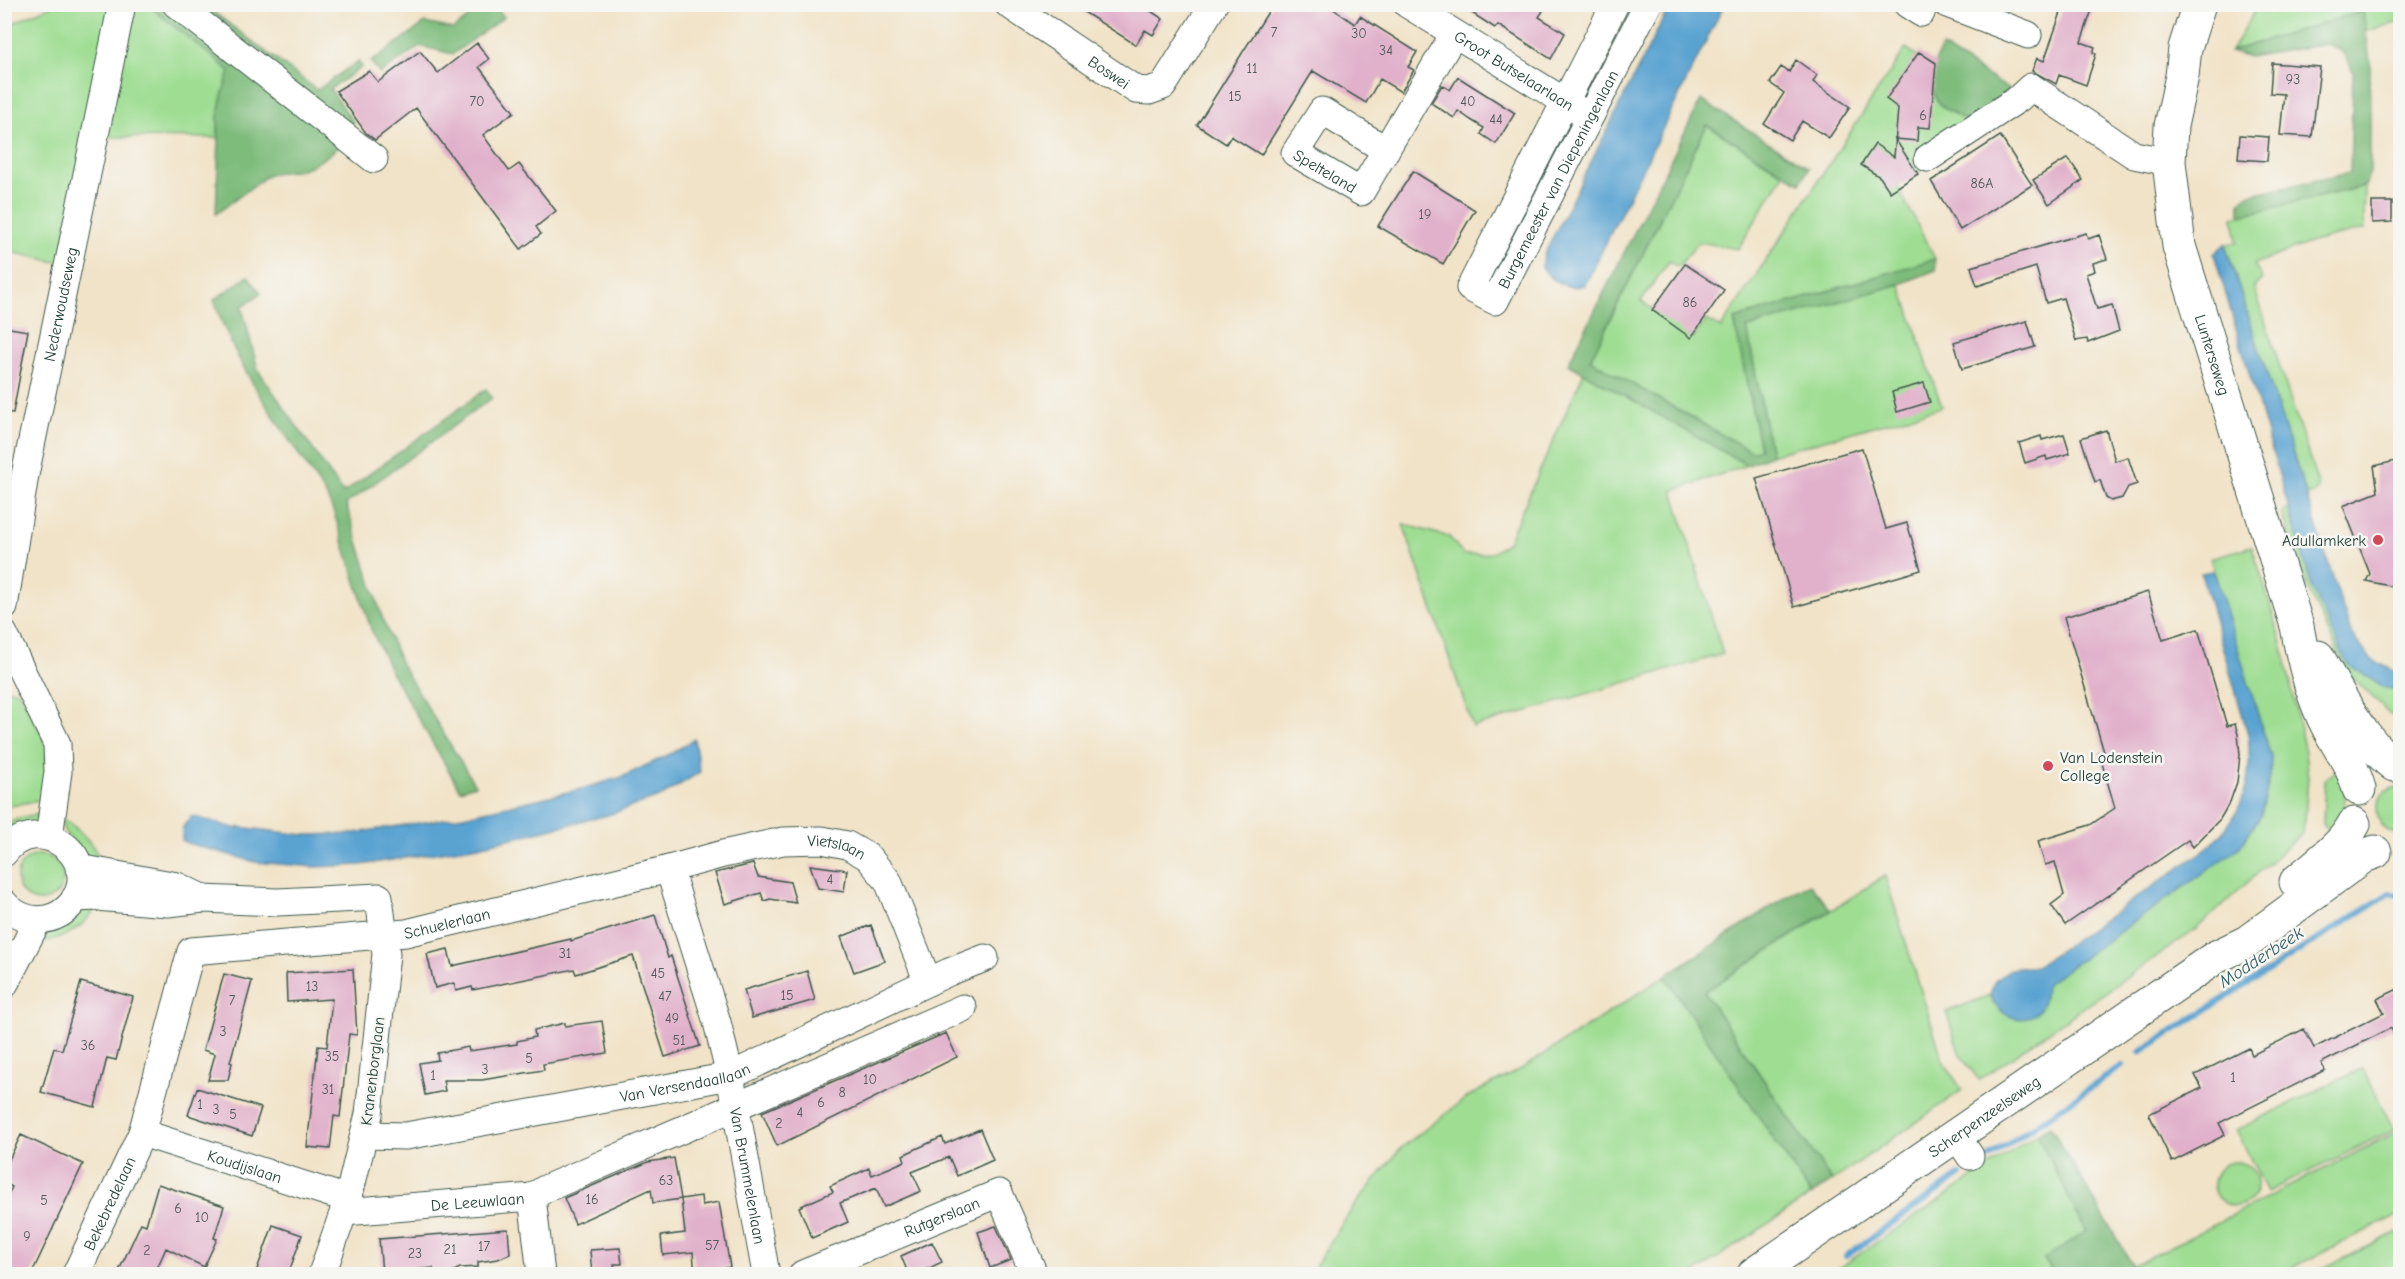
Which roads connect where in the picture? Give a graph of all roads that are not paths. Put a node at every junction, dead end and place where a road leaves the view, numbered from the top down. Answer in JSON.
{"nodes":[{"id":1,"x":122,"y":4,"type":"edge"},
{"id":2,"x":176,"y":4,"type":"edge"},
{"id":3,"x":1008,"y":4,"type":"edge"},
{"id":4,"x":1214,"y":4,"type":"edge"},
{"id":5,"x":1407,"y":4,"type":"edge"},
{"id":6,"x":1615,"y":4,"type":"edge"},
{"id":7,"x":1648,"y":4,"type":"edge"},
{"id":8,"x":1947,"y":4,"type":"edge"},
{"id":9,"x":2199,"y":4,"type":"edge"},
{"id":10,"x":2221,"y":4,"type":"edge"},
{"id":11,"x":1454,"y":34,"type":"junction"},
{"id":12,"x":2028,"y":35,"type":"dead end"},
{"id":13,"x":2182,"y":76,"type":"junction"},
{"id":14,"x":1564,"y":103,"type":"junction"},
{"id":15,"x":1589,"y":117,"type":"junction"},
{"id":16,"x":1386,"y":150,"type":"dead end"},
{"id":17,"x":1928,"y":158,"type":"dead end"},
{"id":18,"x":374,"y":159,"type":"dead end"},
{"id":19,"x":2169,"y":162,"type":"junction"},
{"id":20,"x":15,"y":473,"type":"edge"},
{"id":21,"x":4,"y":607,"type":"edge"},
{"id":22,"x":2297,"y":626,"type":"junction"},
{"id":23,"x":4,"y":634,"type":"edge"},
{"id":24,"x":2397,"y":765,"type":"edge"},
{"id":25,"x":2359,"y":789,"type":"junction"},
{"id":26,"x":48,"y":837,"type":"junction"},
{"id":27,"x":2368,"y":845,"type":"edge"},
{"id":28,"x":4,"y":853,"type":"edge"},
{"id":29,"x":80,"y":868,"type":"junction"},
{"id":30,"x":669,"y":869,"type":"junction"},
{"id":31,"x":75,"y":898,"type":"junction"},
{"id":32,"x":203,"y":899,"type":"junction"},
{"id":33,"x":6,"y":911,"type":"edge"},
{"id":34,"x":38,"y":920,"type":"junction"},
{"id":35,"x":384,"y":936,"type":"junction"},
{"id":36,"x":985,"y":958,"type":"dead end"},
{"id":37,"x":928,"y":982,"type":"junction"},
{"id":38,"x":4,"y":985,"type":"edge"},
{"id":39,"x":963,"y":1008,"type":"dead end"},
{"id":40,"x":730,"y":1076,"type":"junction"},
{"id":41,"x":736,"y":1108,"type":"junction"},
{"id":42,"x":142,"y":1133,"type":"junction"},
{"id":43,"x":364,"y":1135,"type":"junction"},
{"id":44,"x":532,"y":1197,"type":"junction"},
{"id":45,"x":346,"y":1205,"type":"junction"},
{"id":46,"x":76,"y":1275,"type":"edge"},
{"id":47,"x":322,"y":1275,"type":"edge"},
{"id":48,"x":541,"y":1275,"type":"edge"},
{"id":49,"x":766,"y":1275,"type":"edge"},
{"id":50,"x":803,"y":1275,"type":"edge"},
{"id":51,"x":1034,"y":1275,"type":"edge"},
{"id":52,"x":1754,"y":1275,"type":"edge"}],
"edges":[{"from":1,"to":20,"type":"street","name":"Nederwoudseweg"},
{"from":2,"to":18,"type":"street"},
{"from":3,"to":4,"type":"street","name":"Boswei"},
{"from":5,"to":11,"type":"street","name":"Groot Butselaarlaan"},
{"from":6,"to":14,"type":"street","name":"Burgemeester van Diepeningenlaan"},
{"from":7,"to":15,"type":"street","name":"Burgemeester van Diepeningenlaan"},
{"from":8,"to":12,"type":"street"},
{"from":9,"to":13,"type":"main road","name":"Lunterseweg"},
{"from":10,"to":13,"type":"main road","name":"Lunterseweg"},
{"from":11,"to":14,"type":"street","name":"Groot Butselaarlaan"},
{"from":11,"to":16,"type":"street"},
{"from":13,"to":19,"type":"main road","name":"Lunterseweg"},
{"from":14,"to":15,"type":"street","name":"Groot Butselaarlaan"},
{"from":14,"to":15,"type":"street","name":"Burgemeester van Diepeningenlaan"},
{"from":17,"to":19,"type":"street"},
{"from":19,"to":22,"type":"main road","name":"Lunterseweg"},
{"from":20,"to":21,"type":"street","name":"Nederwoudseweg"},
{"from":22,"to":24,"type":"main road","name":"Lunterseweg"},
{"from":22,"to":25,"type":"main road","name":"Lunterseweg"},
{"from":23,"to":26,"type":"street"},
{"from":24,"to":25,"type":"main road"},
{"from":25,"to":27,"type":"main road"},
{"from":26,"to":28,"type":"street"},
{"from":26,"to":29,"type":"street"},
{"from":27,"to":52,"type":"main road","name":"Scherpenzeelseweg"},
{"from":29,"to":31,"type":"street"},
{"from":29,"to":32,"type":"street"},
{"from":30,"to":35,"type":"street","name":"Schuelerlaan"},
{"from":30,"to":37,"type":"street","name":"Vietslaan"},
{"from":30,"to":40,"type":"street"},
{"from":31,"to":32,"type":"street"},
{"from":31,"to":34,"type":"street"},
{"from":32,"to":35,"type":"street","name":"Kranenborglaan"},
{"from":33,"to":34,"type":"street"},
{"from":34,"to":38,"type":"street"},
{"from":35,"to":42,"type":"street","name":"Schuelerlaan"},
{"from":35,"to":43,"type":"street","name":"Kranenborglaan"},
{"from":36,"to":37,"type":"street","name":"Van Versendaallaan"},
{"from":37,"to":40,"type":"street","name":"Van Versendaallaan"},
{"from":39,"to":41,"type":"street"},
{"from":40,"to":41,"type":"street","name":"Van Brummelenlaan"},
{"from":40,"to":43,"type":"street","name":"Van Versendaallaan"},
{"from":41,"to":44,"type":"street"},
{"from":41,"to":49,"type":"street","name":"Van Brummelenlaan"},
{"from":42,"to":45,"type":"street","name":"Koudijslaan"},
{"from":42,"to":46,"type":"street","name":"Bekebredelaan"},
{"from":43,"to":45,"type":"street","name":"Kranenborglaan"},
{"from":44,"to":45,"type":"street","name":"De Leeuwlaan"},
{"from":44,"to":48,"type":"street","name":"De Leeuwlaan"},
{"from":45,"to":47,"type":"street","name":"Kranenborglaan"},
{"from":50,"to":51,"type":"street","name":"Rutgerslaan"}]}
